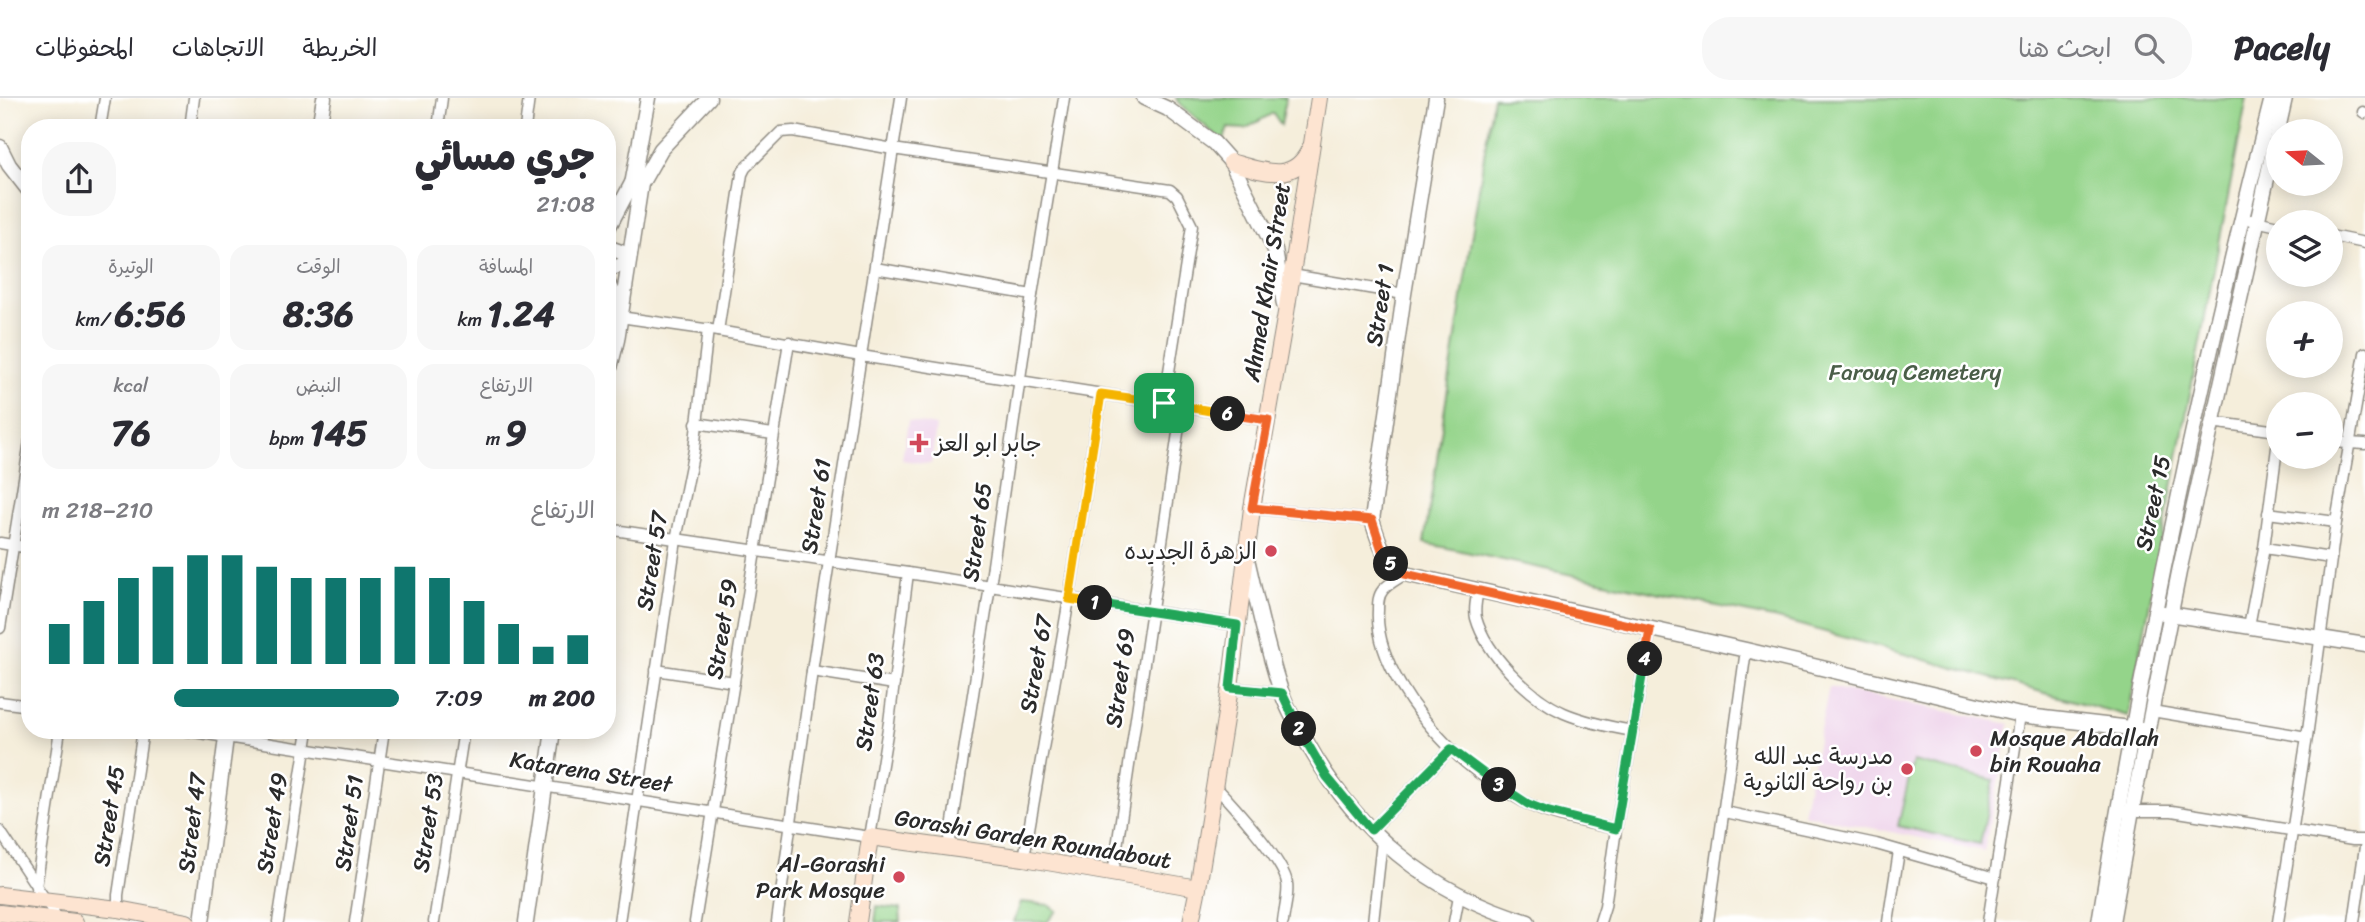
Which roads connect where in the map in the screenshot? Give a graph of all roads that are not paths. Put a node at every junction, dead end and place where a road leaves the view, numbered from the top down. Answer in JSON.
{"nodes":[{"id":1,"x":105,"y":98,"type":"edge"},
{"id":2,"x":194,"y":98,"type":"edge"},
{"id":3,"x":324,"y":98,"type":"edge"},
{"id":4,"x":442,"y":98,"type":"edge"},
{"id":5,"x":529,"y":98,"type":"edge"},
{"id":6,"x":648,"y":98,"type":"edge"},
{"id":7,"x":709,"y":98,"type":"edge"},
{"id":8,"x":901,"y":98,"type":"edge"},
{"id":9,"x":1064,"y":98,"type":"edge"},
{"id":10,"x":1144,"y":98,"type":"edge"},
{"id":11,"x":1319,"y":98,"type":"edge"},
{"id":12,"x":1436,"y":98,"type":"edge"},
{"id":13,"x":2272,"y":98,"type":"edge"},
{"id":14,"x":2285,"y":98,"type":"edge"},
{"id":15,"x":1165,"y":104,"type":"edge"},
{"id":16,"x":102,"y":119,"type":"edge"},
{"id":17,"x":191,"y":119,"type":"edge"},
{"id":18,"x":321,"y":119,"type":"edge"},
{"id":19,"x":439,"y":119,"type":"edge"},
{"id":20,"x":526,"y":119,"type":"edge"},
{"id":21,"x":1314,"y":138,"type":"junction"},
{"id":22,"x":0,"y":147,"type":"edge"},
{"id":23,"x":893,"y":149,"type":"junction"},
{"id":24,"x":1231,"y":162,"type":"junction"},
{"id":25,"x":5,"y":164,"type":"edge"},
{"id":26,"x":1051,"y":173,"type":"junction"},
{"id":27,"x":21,"y":182,"type":"edge"},
{"id":28,"x":636,"y":184,"type":"junction"},
{"id":29,"x":616,"y":216,"type":"edge"},
{"id":30,"x":2249,"y":220,"type":"junction"},
{"id":31,"x":2266,"y":224,"type":"edge"},
{"id":32,"x":2343,"y":238,"type":"edge"},
{"id":33,"x":2365,"y":243,"type":"edge"},
{"id":34,"x":618,"y":259,"type":"edge"},
{"id":35,"x":875,"y":268,"type":"junction"},
{"id":36,"x":1292,"y":275,"type":"junction"},
{"id":37,"x":616,"y":286,"type":"edge"},
{"id":38,"x":1404,"y":294,"type":"junction"},
{"id":39,"x":1032,"y":295,"type":"junction"},
{"id":40,"x":616,"y":308,"type":"edge"},
{"id":41,"x":1286,"y":313,"type":"junction"},
{"id":42,"x":617,"y":317,"type":"junction"},
{"id":43,"x":713,"y":330,"type":"junction"},
{"id":44,"x":789,"y":342,"type":"junction"},
{"id":45,"x":616,"y":343,"type":"edge"},
{"id":46,"x":2365,"y":353,"type":"edge"},
{"id":47,"x":861,"y":356,"type":"junction"},
{"id":48,"x":1020,"y":380,"type":"junction"},
{"id":49,"x":1101,"y":394,"type":"junction"},
{"id":50,"x":1164,"y":403,"type":"junction"},
{"id":51,"x":1182,"y":406,"type":"junction"},
{"id":52,"x":1268,"y":420,"type":"junction"},
{"id":53,"x":2211,"y":422,"type":"junction"},
{"id":54,"x":696,"y":423,"type":"junction"},
{"id":55,"x":2266,"y":429,"type":"edge"},
{"id":56,"x":773,"y":434,"type":"junction"},
{"id":57,"x":2343,"y":442,"type":"edge"},
{"id":58,"x":2351,"y":442,"type":"junction"},
{"id":59,"x":2365,"y":444,"type":"edge"},
{"id":60,"x":2274,"y":469,"type":"edge"},
{"id":61,"x":21,"y":497,"type":"edge"},
{"id":62,"x":1252,"y":508,"type":"junction"},
{"id":63,"x":2268,"y":513,"type":"junction"},
{"id":64,"x":1372,"y":520,"type":"junction"},
{"id":65,"x":2336,"y":522,"type":"junction"},
{"id":66,"x":616,"y":531,"type":"edge"},
{"id":67,"x":676,"y":540,"type":"junction"},
{"id":68,"x":0,"y":543,"type":"edge"},
{"id":69,"x":13,"y":545,"type":"junction"},
{"id":70,"x":21,"y":546,"type":"edge"},
{"id":71,"x":2264,"y":548,"type":"junction"},
{"id":72,"x":756,"y":551,"type":"junction"},
{"id":73,"x":1246,"y":555,"type":"junction"},
{"id":74,"x":2331,"y":558,"type":"junction"},
{"id":75,"x":829,"y":561,"type":"junction"},
{"id":76,"x":908,"y":572,"type":"junction"},
{"id":77,"x":1405,"y":574,"type":"junction"},
{"id":78,"x":990,"y":586,"type":"junction"},
{"id":79,"x":1478,"y":591,"type":"junction"},
{"id":80,"x":1069,"y":599,"type":"junction"},
{"id":81,"x":1150,"y":612,"type":"junction"},
{"id":82,"x":2154,"y":612,"type":"junction"},
{"id":83,"x":2172,"y":614,"type":"junction"},
{"id":84,"x":1237,"y":625,"type":"junction"},
{"id":85,"x":2249,"y":626,"type":"junction"},
{"id":86,"x":0,"y":628,"type":"edge"},
{"id":87,"x":1650,"y":630,"type":"junction"},
{"id":88,"x":2321,"y":638,"type":"junction"},
{"id":89,"x":2365,"y":645,"type":"edge"},
{"id":90,"x":1746,"y":650,"type":"junction"},
{"id":91,"x":656,"y":670,"type":"junction"},
{"id":92,"x":812,"y":671,"type":"junction"},
{"id":93,"x":734,"y":682,"type":"junction"},
{"id":94,"x":894,"y":684,"type":"junction"},
{"id":95,"x":1230,"y":688,"type":"junction"},
{"id":96,"x":1282,"y":693,"type":"junction"},
{"id":97,"x":2138,"y":697,"type":"junction"},
{"id":98,"x":0,"y":702,"type":"edge"},
{"id":99,"x":21,"y":705,"type":"edge"},
{"id":100,"x":2152,"y":711,"type":"junction"},
{"id":101,"x":2020,"y":715,"type":"junction"},
{"id":102,"x":2110,"y":727,"type":"junction"},
{"id":103,"x":2132,"y":729,"type":"junction"},
{"id":104,"x":2148,"y":730,"type":"junction"},
{"id":105,"x":1633,"y":731,"type":"junction"},
{"id":106,"x":2307,"y":737,"type":"junction"},
{"id":107,"x":59,"y":739,"type":"edge"},
{"id":108,"x":142,"y":739,"type":"edge"},
{"id":109,"x":225,"y":739,"type":"edge"},
{"id":110,"x":256,"y":739,"type":"edge"},
{"id":111,"x":307,"y":739,"type":"edge"},
{"id":112,"x":383,"y":739,"type":"edge"},
{"id":113,"x":463,"y":739,"type":"edge"},
{"id":114,"x":552,"y":739,"type":"edge"},
{"id":115,"x":305,"y":749,"type":"junction"},
{"id":116,"x":1451,"y":749,"type":"junction"},
{"id":117,"x":380,"y":761,"type":"junction"},
{"id":118,"x":457,"y":773,"type":"junction"},
{"id":119,"x":1214,"y":785,"type":"junction"},
{"id":120,"x":545,"y":787,"type":"junction"},
{"id":121,"x":635,"y":800,"type":"junction"},
{"id":122,"x":2124,"y":811,"type":"junction"},
{"id":123,"x":1725,"y":812,"type":"junction"},
{"id":124,"x":713,"y":813,"type":"junction"},
{"id":125,"x":792,"y":825,"type":"junction"},
{"id":126,"x":1616,"y":829,"type":"junction"},
{"id":127,"x":0,"y":831,"type":"edge"},
{"id":128,"x":2293,"y":831,"type":"junction"},
{"id":129,"x":1376,"y":836,"type":"junction"},
{"id":130,"x":870,"y":837,"type":"junction"},
{"id":131,"x":2365,"y":839,"type":"edge"},
{"id":132,"x":949,"y":847,"type":"junction"},
{"id":133,"x":2365,"y":847,"type":"edge"},
{"id":134,"x":1899,"y":851,"type":"junction"},
{"id":135,"x":1024,"y":858,"type":"junction"},
{"id":136,"x":1113,"y":874,"type":"junction"},
{"id":137,"x":1995,"y":878,"type":"junction"},
{"id":138,"x":1198,"y":888,"type":"junction"},
{"id":139,"x":41,"y":894,"type":"junction"},
{"id":140,"x":0,"y":895,"type":"edge"},
{"id":141,"x":1459,"y":896,"type":"junction"},
{"id":142,"x":118,"y":909,"type":"junction"},
{"id":143,"x":0,"y":913,"type":"edge"},
{"id":144,"x":35,"y":920,"type":"edge"},
{"id":145,"x":65,"y":921,"type":"edge"},
{"id":146,"x":187,"y":922,"type":"edge"},
{"id":147,"x":202,"y":922,"type":"edge"},
{"id":148,"x":278,"y":922,"type":"edge"},
{"id":149,"x":355,"y":922,"type":"edge"},
{"id":150,"x":434,"y":922,"type":"edge"},
{"id":151,"x":526,"y":922,"type":"edge"},
{"id":152,"x":619,"y":922,"type":"edge"},
{"id":153,"x":695,"y":922,"type":"edge"},
{"id":154,"x":777,"y":922,"type":"edge"},
{"id":155,"x":858,"y":922,"type":"edge"},
{"id":156,"x":1191,"y":922,"type":"edge"},
{"id":157,"x":1283,"y":922,"type":"edge"},
{"id":158,"x":1373,"y":922,"type":"edge"},
{"id":159,"x":1454,"y":922,"type":"edge"},
{"id":160,"x":1528,"y":922,"type":"edge"},
{"id":161,"x":1600,"y":922,"type":"edge"},
{"id":162,"x":1708,"y":922,"type":"edge"},
{"id":163,"x":1888,"y":922,"type":"edge"},
{"id":164,"x":1988,"y":922,"type":"edge"},
{"id":165,"x":2099,"y":922,"type":"edge"},
{"id":166,"x":2112,"y":922,"type":"edge"},
{"id":167,"x":2278,"y":922,"type":"edge"},
{"id":168,"x":2354,"y":922,"type":"edge"}],
"edges":[{"from":1,"to":16,"type":"street"},
{"from":2,"to":17,"type":"street"},
{"from":3,"to":18,"type":"street"},
{"from":4,"to":19,"type":"street"},
{"from":5,"to":20,"type":"street"},
{"from":6,"to":28,"type":"street"},
{"from":7,"to":28,"type":"street"},
{"from":8,"to":23,"type":"street","name":"Street 61"},
{"from":9,"to":26,"type":"street","name":"Street 65"},
{"from":10,"to":15,"type":"street"},
{"from":11,"to":21,"type":"main road","name":"Ahmed Khair Street"},
{"from":12,"to":38,"type":"street","name":"Street 1"},
{"from":13,"to":30,"type":"street","name":"Street 15"},
{"from":14,"to":30,"type":"street","name":"Street 15"},
{"from":15,"to":24,"type":"street"},
{"from":21,"to":24,"type":"main road"},
{"from":21,"to":36,"type":"main road","name":"Ahmed Khair Street"},
{"from":22,"to":25,"type":"street"},
{"from":23,"to":26,"type":"street"},
{"from":23,"to":35,"type":"street","name":"Street 61"},
{"from":23,"to":43,"type":"street","name":"Street 57"},
{"from":24,"to":41,"type":"street"},
{"from":25,"to":27,"type":"street"},
{"from":26,"to":39,"type":"street","name":"Street 65"},
{"from":26,"to":50,"type":"street"},
{"from":28,"to":29,"type":"street"},
{"from":28,"to":34,"type":"street"},
{"from":30,"to":31,"type":"street"},
{"from":30,"to":53,"type":"street","name":"Street 15"},
{"from":30,"to":82,"type":"street","name":"Street 15"},
{"from":32,"to":33,"type":"street"},
{"from":34,"to":37,"type":"street"},
{"from":34,"to":42,"type":"street"},
{"from":35,"to":39,"type":"street"},
{"from":35,"to":47,"type":"street","name":"Street 61"},
{"from":36,"to":38,"type":"street"},
{"from":36,"to":41,"type":"main road","name":"Ahmed Khair Street"},
{"from":38,"to":64,"type":"street","name":"Street 1"},
{"from":39,"to":48,"type":"street","name":"Street 65"},
{"from":40,"to":42,"type":"street"},
{"from":41,"to":52,"type":"main road","name":"Ahmed Khair Street"},
{"from":42,"to":43,"type":"street"},
{"from":42,"to":45,"type":"street"},
{"from":43,"to":44,"type":"street"},
{"from":43,"to":54,"type":"street","name":"Street 57"},
{"from":44,"to":47,"type":"street"},
{"from":44,"to":56,"type":"street","name":"Street 59"},
{"from":46,"to":58,"type":"street"},
{"from":47,"to":48,"type":"street"},
{"from":47,"to":75,"type":"street","name":"Street 61"},
{"from":48,"to":49,"type":"street"},
{"from":48,"to":78,"type":"street","name":"Street 65"},
{"from":49,"to":50,"type":"street"},
{"from":49,"to":80,"type":"street","name":"Street 67"},
{"from":50,"to":51,"type":"street"},
{"from":51,"to":52,"type":"street"},
{"from":51,"to":81,"type":"street","name":"Street 69"},
{"from":52,"to":62,"type":"main road","name":"Ahmed Khair Street"},
{"from":53,"to":55,"type":"street"},
{"from":53,"to":83,"type":"street","name":"Street 15"},
{"from":54,"to":56,"type":"street"},
{"from":54,"to":67,"type":"street","name":"Street 57"},
{"from":56,"to":72,"type":"street","name":"Street 59"},
{"from":57,"to":58,"type":"street"},
{"from":58,"to":59,"type":"street"},
{"from":58,"to":65,"type":"street"},
{"from":60,"to":63,"type":"street"},
{"from":61,"to":69,"type":"street"},
{"from":62,"to":64,"type":"street"},
{"from":62,"to":73,"type":"main road","name":"Ahmed Khair Street"},
{"from":63,"to":65,"type":"street"},
{"from":63,"to":71,"type":"street"},
{"from":64,"to":77,"type":"street"},
{"from":65,"to":74,"type":"street"},
{"from":66,"to":67,"type":"street"},
{"from":67,"to":72,"type":"street"},
{"from":67,"to":91,"type":"street","name":"Street 57"},
{"from":68,"to":69,"type":"street"},
{"from":69,"to":70,"type":"street"},
{"from":69,"to":86,"type":"street"},
{"from":71,"to":74,"type":"street"},
{"from":71,"to":85,"type":"street"},
{"from":72,"to":75,"type":"street"},
{"from":72,"to":93,"type":"street","name":"Street 59"},
{"from":73,"to":84,"type":"main road","name":"Ahmed Khair Street"},
{"from":73,"to":96,"type":"street"},
{"from":74,"to":88,"type":"street"},
{"from":75,"to":76,"type":"street"},
{"from":75,"to":92,"type":"street","name":"Street 61"},
{"from":76,"to":78,"type":"street"},
{"from":76,"to":94,"type":"street","name":"Street 63"},
{"from":77,"to":79,"type":"street"},
{"from":77,"to":116,"type":"street"},
{"from":78,"to":80,"type":"street"},
{"from":78,"to":132,"type":"street","name":"Street 65"},
{"from":79,"to":87,"type":"street"},
{"from":79,"to":105,"type":"street"},
{"from":80,"to":81,"type":"street"},
{"from":80,"to":135,"type":"street","name":"Street 67"},
{"from":81,"to":84,"type":"street"},
{"from":81,"to":136,"type":"street","name":"Street 69"},
{"from":82,"to":83,"type":"street"},
{"from":82,"to":97,"type":"street","name":"Street 15"},
{"from":83,"to":85,"type":"street"},
{"from":83,"to":100,"type":"street","name":"Street 15"},
{"from":84,"to":95,"type":"main road","name":"Ahmed Khair Street"},
{"from":85,"to":88,"type":"street"},
{"from":87,"to":90,"type":"street"},
{"from":87,"to":105,"type":"street"},
{"from":88,"to":89,"type":"street"},
{"from":88,"to":106,"type":"street"},
{"from":90,"to":101,"type":"street"},
{"from":90,"to":123,"type":"street"},
{"from":91,"to":93,"type":"street"},
{"from":91,"to":121,"type":"street","name":"Street 57"},
{"from":92,"to":94,"type":"street"},
{"from":92,"to":125,"type":"street","name":"Street 61"},
{"from":93,"to":124,"type":"street","name":"Street 59"},
{"from":94,"to":130,"type":"street","name":"Street 63"},
{"from":95,"to":96,"type":"street"},
{"from":95,"to":119,"type":"main road","name":"Ahmed Khair Street"},
{"from":96,"to":129,"type":"street"},
{"from":97,"to":102,"type":"street"},
{"from":97,"to":103,"type":"street","name":"Street 15"},
{"from":98,"to":99,"type":"street"},
{"from":100,"to":104,"type":"street","name":"Street 15"},
{"from":100,"to":106,"type":"street"},
{"from":101,"to":102,"type":"street"},
{"from":101,"to":137,"type":"street"},
{"from":102,"to":103,"type":"street"},
{"from":103,"to":104,"type":"street"},
{"from":103,"to":122,"type":"street","name":"Street 15"},
{"from":104,"to":122,"type":"street","name":"Street 15"},
{"from":105,"to":126,"type":"street"},
{"from":106,"to":128,"type":"street"},
{"from":107,"to":139,"type":"street"},
{"from":108,"to":142,"type":"street","name":"Street 45"},
{"from":109,"to":147,"type":"street","name":"Street 47"},
{"from":110,"to":115,"type":"street","name":"Katarena Street"},
{"from":111,"to":115,"type":"street","name":"Street 49"},
{"from":112,"to":117,"type":"street","name":"Street 51"},
{"from":113,"to":118,"type":"street","name":"Street 53"},
{"from":114,"to":120,"type":"street"},
{"from":115,"to":117,"type":"street","name":"Katarena Street"},
{"from":115,"to":148,"type":"street","name":"Street 49"},
{"from":116,"to":126,"type":"street"},
{"from":116,"to":129,"type":"street"},
{"from":117,"to":118,"type":"street","name":"Katarena Street"},
{"from":117,"to":149,"type":"street","name":"Street 51"},
{"from":118,"to":120,"type":"street","name":"Katarena Street"},
{"from":118,"to":150,"type":"street","name":"Street 53"},
{"from":119,"to":138,"type":"main road","name":"Ahmed Khair Street"},
{"from":119,"to":157,"type":"street"},
{"from":120,"to":121,"type":"street","name":"Katarena Street"},
{"from":120,"to":151,"type":"street"},
{"from":121,"to":124,"type":"street","name":"Katarena Street"},
{"from":121,"to":152,"type":"street","name":"Street 57"},
{"from":122,"to":128,"type":"street"},
{"from":122,"to":165,"type":"street","name":"Street 15"},
{"from":122,"to":166,"type":"street","name":"Street 15"},
{"from":123,"to":134,"type":"street"},
{"from":123,"to":162,"type":"street"},
{"from":124,"to":125,"type":"street","name":"Katarena Street"},
{"from":124,"to":153,"type":"street","name":"Street 59"},
{"from":125,"to":130,"type":"street","name":"Katarena Street"},
{"from":125,"to":154,"type":"street","name":"Street 61"},
{"from":126,"to":161,"type":"street"},
{"from":127,"to":139,"type":"street"},
{"from":128,"to":131,"type":"street"},
{"from":128,"to":167,"type":"street"},
{"from":129,"to":141,"type":"street"},
{"from":129,"to":158,"type":"street"},
{"from":130,"to":132,"type":"main road","name":"Gorashi Garden Roundabout"},
{"from":130,"to":155,"type":"main road","name":"Gorashi Garden Roundabout"},
{"from":132,"to":135,"type":"main road","name":"Gorashi Garden Roundabout"},
{"from":133,"to":168,"type":"street"},
{"from":134,"to":137,"type":"street"},
{"from":134,"to":163,"type":"street"},
{"from":135,"to":136,"type":"main road","name":"Gorashi Garden Roundabout"},
{"from":136,"to":138,"type":"main road","name":"Gorashi Garden Roundabout"},
{"from":137,"to":164,"type":"street"},
{"from":138,"to":156,"type":"main road","name":"Gorashi Garden Roundabout"},
{"from":139,"to":140,"type":"main road"},
{"from":139,"to":142,"type":"main road"},
{"from":139,"to":145,"type":"street"},
{"from":141,"to":159,"type":"street"},
{"from":141,"to":160,"type":"street"},
{"from":142,"to":146,"type":"main road"},
{"from":143,"to":144,"type":"main road"},
{"from":144,"to":145,"type":"main road"}]}
